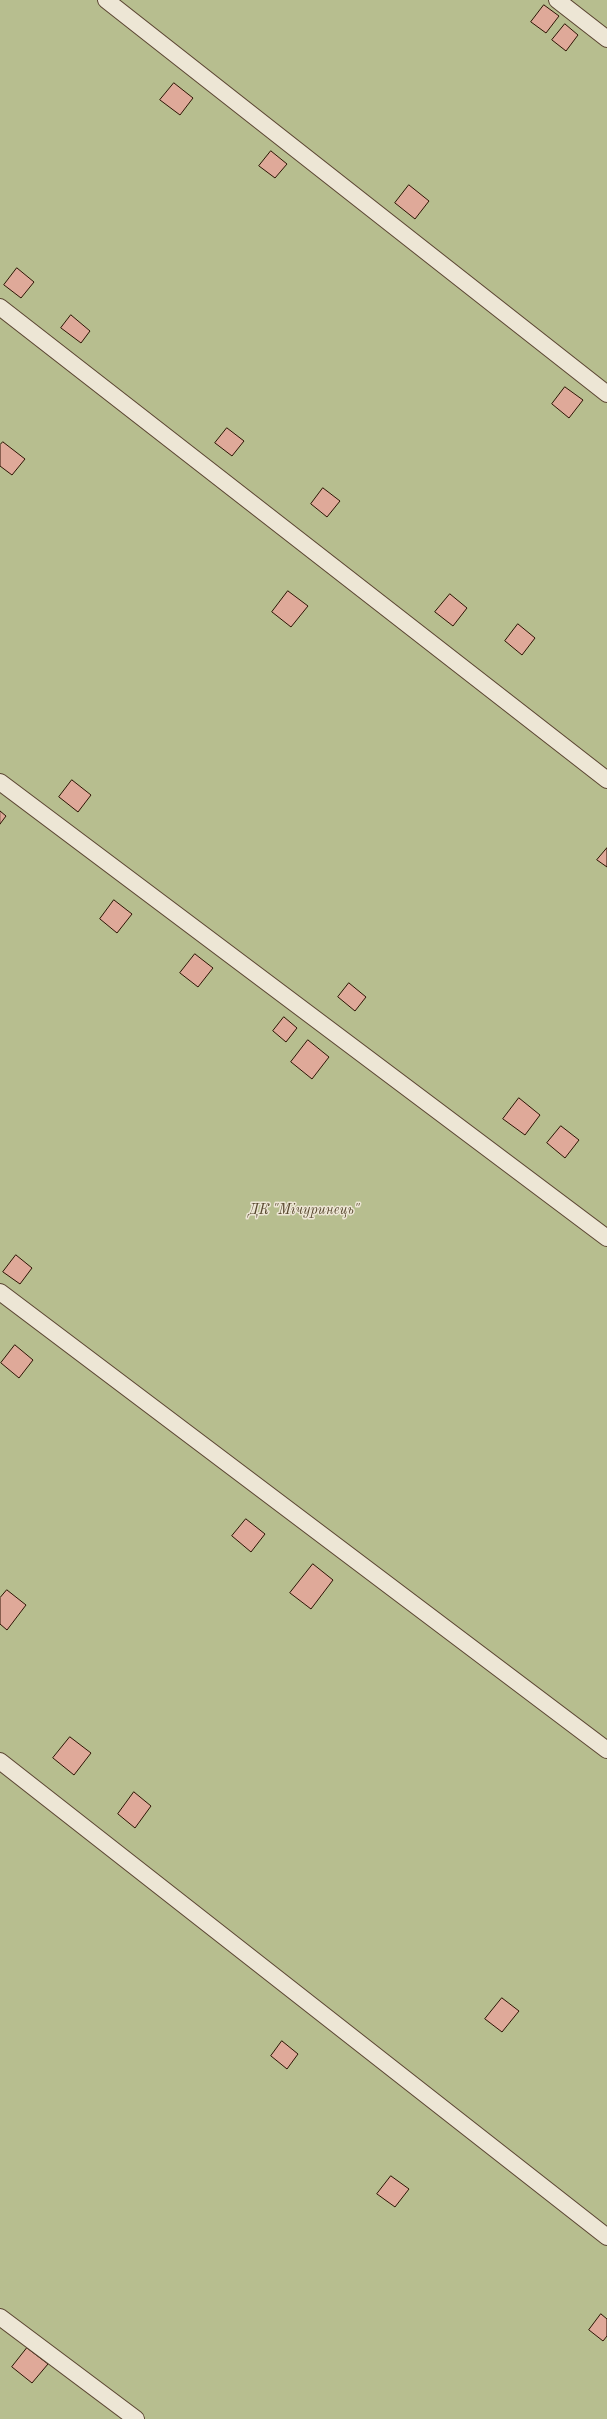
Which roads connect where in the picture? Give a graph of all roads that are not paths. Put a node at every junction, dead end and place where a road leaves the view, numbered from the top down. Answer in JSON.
{"nodes":[{"id":1,"x":106,"y":0,"type":"edge"},
{"id":2,"x":557,"y":0,"type":"edge"},
{"id":3,"x":607,"y":40,"type":"edge"},
{"id":4,"x":0,"y":308,"type":"edge"},
{"id":5,"x":607,"y":394,"type":"edge"},
{"id":6,"x":607,"y":780,"type":"edge"},
{"id":7,"x":0,"y":782,"type":"edge"},
{"id":8,"x":607,"y":1238,"type":"edge"},
{"id":9,"x":0,"y":1292,"type":"edge"},
{"id":10,"x":607,"y":1750,"type":"edge"},
{"id":11,"x":0,"y":1761,"type":"edge"},
{"id":12,"x":607,"y":2237,"type":"edge"},
{"id":13,"x":0,"y":2317,"type":"edge"},
{"id":14,"x":136,"y":2419,"type":"edge"}],
"edges":[{"from":1,"to":5,"type":"lane"},
{"from":2,"to":3,"type":"lane"},
{"from":4,"to":6,"type":"lane"},
{"from":7,"to":8,"type":"lane"},
{"from":9,"to":10,"type":"lane"},
{"from":11,"to":12,"type":"lane"},
{"from":13,"to":14,"type":"lane"}]}
